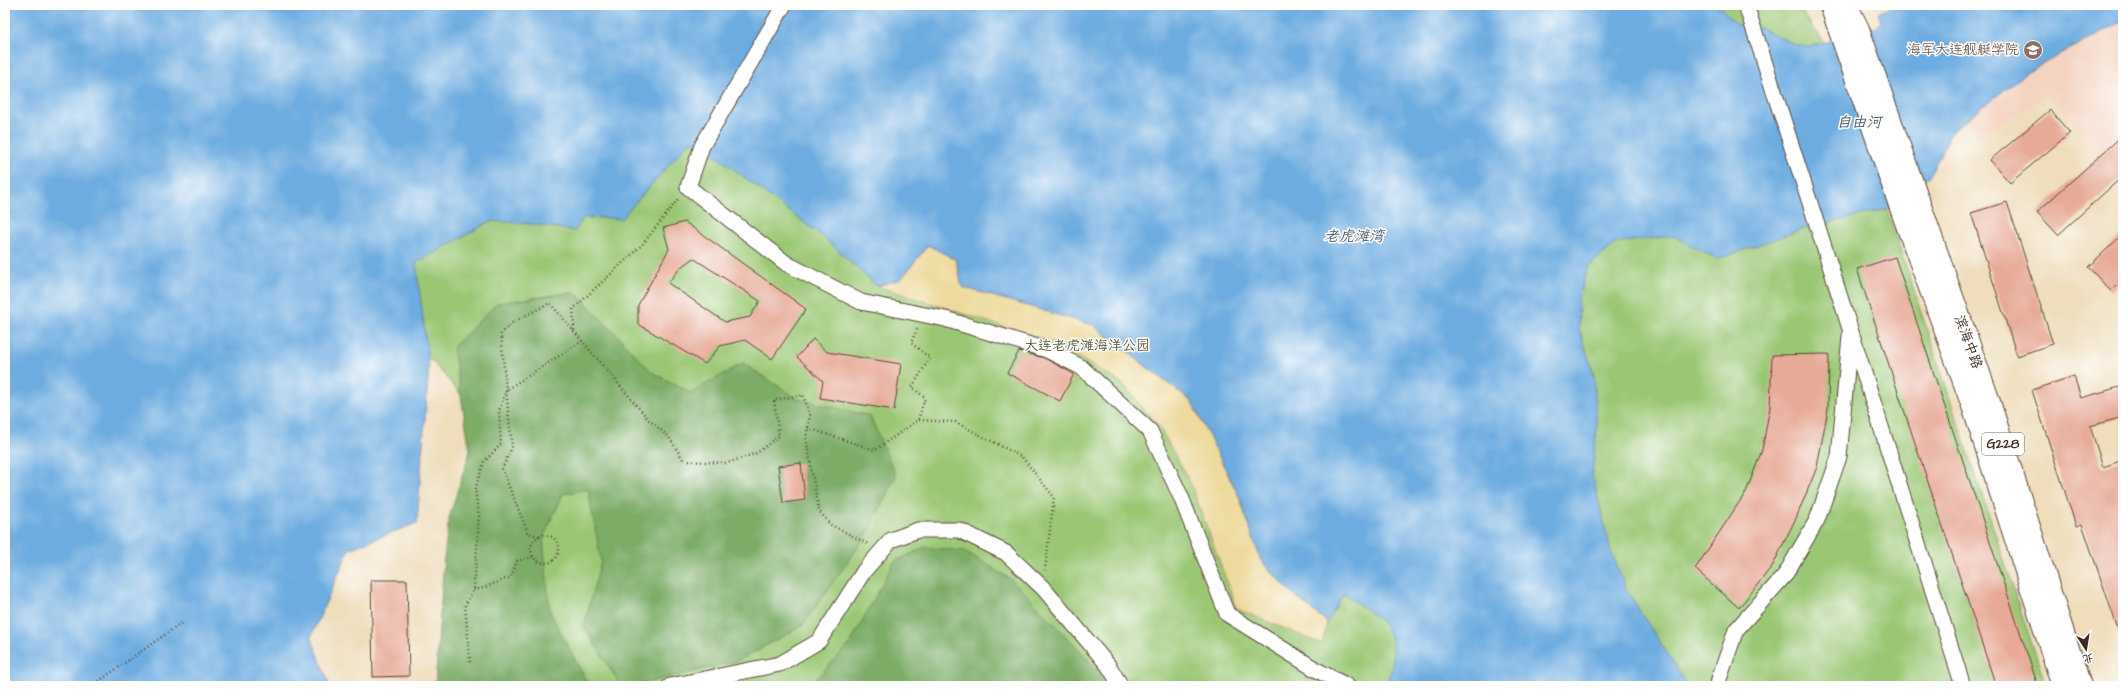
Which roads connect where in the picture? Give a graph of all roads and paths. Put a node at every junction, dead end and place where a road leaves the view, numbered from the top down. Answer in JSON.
{"nodes":[{"id":1,"x":784,"y":5,"type":"edge"},
{"id":2,"x":1831,"y":5,"type":"edge"},
{"id":3,"x":1842,"y":5,"type":"edge"},
{"id":4,"x":1747,"y":9,"type":"edge"},
{"id":5,"x":1849,"y":31,"type":"junction"},
{"id":6,"x":688,"y":186,"type":"junction"},
{"id":7,"x":1910,"y":208,"type":"junction"},
{"id":8,"x":1851,"y":329,"type":"junction"},
{"id":9,"x":574,"y":330,"type":"junction"},
{"id":10,"x":582,"y":341,"type":"junction"},
{"id":11,"x":911,"y":343,"type":"dead end"},
{"id":12,"x":506,"y":390,"type":"junction"},
{"id":13,"x":918,"y":420,"type":"junction"},
{"id":14,"x":808,"y":428,"type":"junction"},
{"id":15,"x":539,"y":536,"type":"junction"},
{"id":16,"x":877,"y":556,"type":"junction"},
{"id":17,"x":533,"y":557,"type":"junction"},
{"id":18,"x":1043,"y":588,"type":"junction"},
{"id":19,"x":474,"y":589,"type":"junction"},
{"id":20,"x":184,"y":622,"type":"dead end"},
{"id":21,"x":470,"y":662,"type":"dead end"},
{"id":22,"x":92,"y":686,"type":"edge"},
{"id":23,"x":670,"y":686,"type":"edge"},
{"id":24,"x":1121,"y":686,"type":"edge"},
{"id":25,"x":1347,"y":686,"type":"edge"},
{"id":26,"x":1718,"y":686,"type":"edge"},
{"id":27,"x":1963,"y":686,"type":"edge"},
{"id":28,"x":2063,"y":686,"type":"edge"},
{"id":29,"x":2080,"y":686,"type":"edge"}],
"edges":[{"from":1,"to":6,"type":"street"},
{"from":2,"to":5,"type":"highway","name":"滨海中路","number":"G228"},
{"from":3,"to":5,"type":"highway","name":"滨海中路","number":"G228"},
{"from":4,"to":8,"type":"street"},
{"from":5,"to":7,"type":"highway","name":"滨海中路","number":"G228"},
{"from":6,"to":9,"type":"path"},
{"from":6,"to":25,"type":"street"},
{"from":7,"to":28,"type":"highway","name":"滨海中路","number":"G228"},
{"from":7,"to":29,"type":"highway","name":"滨海中路","number":"G228"},
{"from":8,"to":26,"type":"street"},
{"from":8,"to":27,"type":"street"},
{"from":9,"to":10,"type":"path"},
{"from":9,"to":12,"type":"path"},
{"from":10,"to":12,"type":"path"},
{"from":10,"to":14,"type":"path"},
{"from":11,"to":13,"type":"path"},
{"from":12,"to":15,"type":"path"},
{"from":12,"to":19,"type":"path"},
{"from":13,"to":14,"type":"path"},
{"from":13,"to":18,"type":"path"},
{"from":14,"to":16,"type":"path"},
{"from":15,"to":17,"type":"path"},
{"from":15,"to":17,"type":"path"},
{"from":16,"to":18,"type":"street"},
{"from":16,"to":23,"type":"street"},
{"from":17,"to":19,"type":"path"},
{"from":18,"to":24,"type":"street"},
{"from":19,"to":21,"type":"path"},
{"from":20,"to":22,"type":"path"}]}
